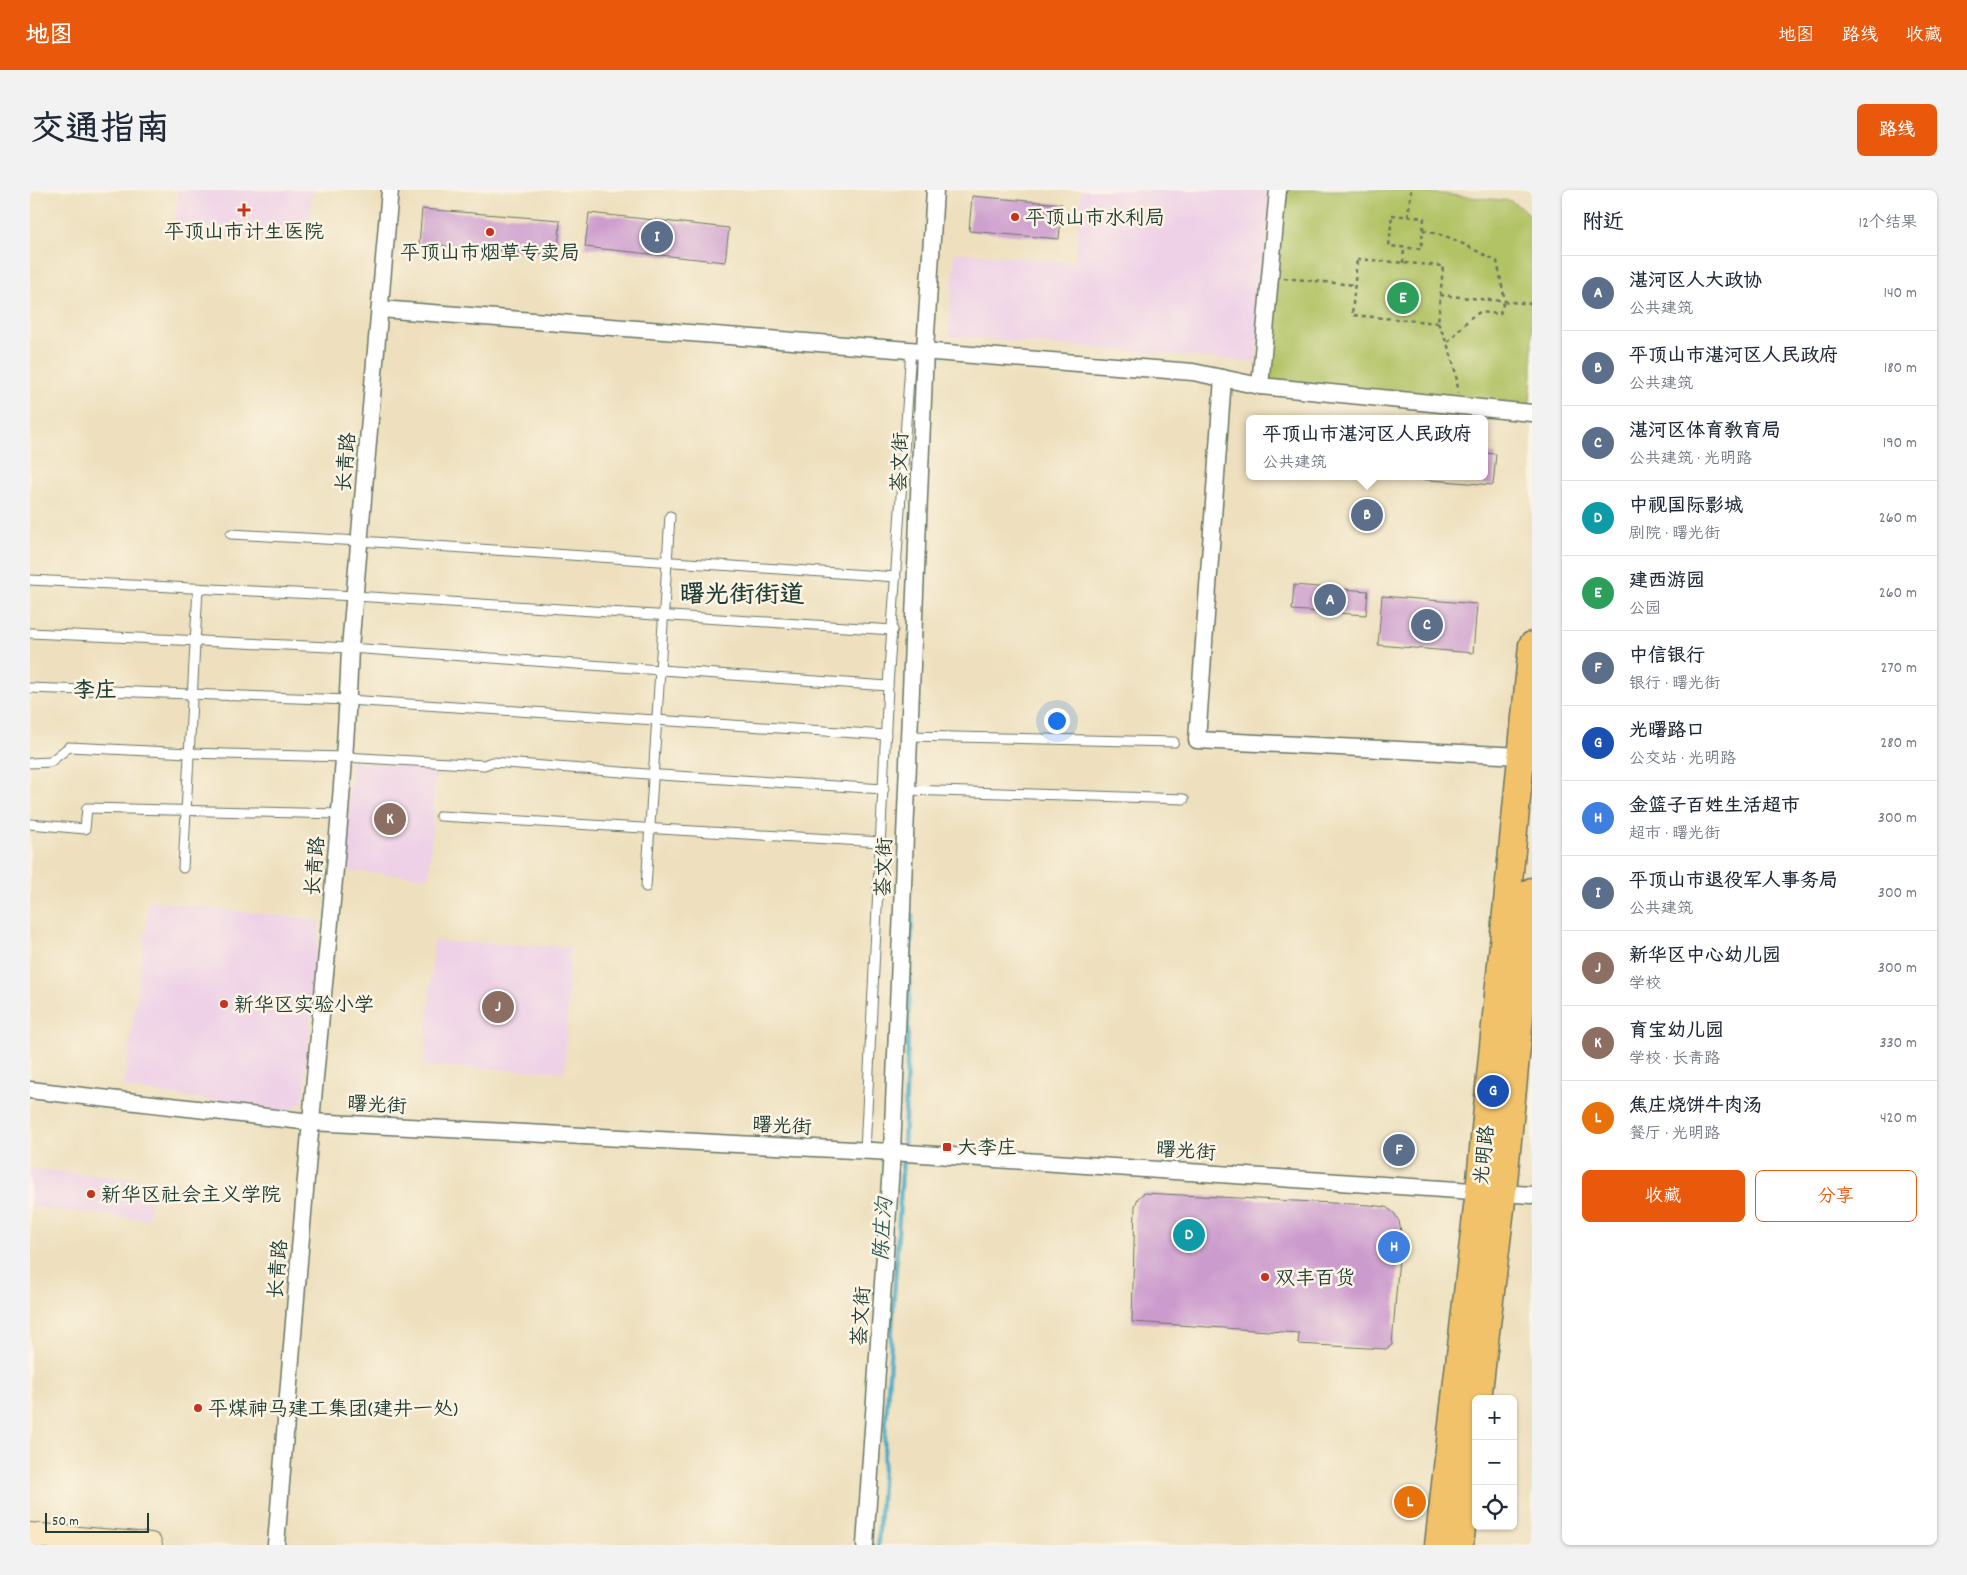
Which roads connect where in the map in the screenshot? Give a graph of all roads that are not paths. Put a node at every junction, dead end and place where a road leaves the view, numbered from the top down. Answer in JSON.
{"nodes":[{"id":1,"x":390,"y":190,"type":"edge"},
{"id":2,"x":935,"y":190,"type":"edge"},
{"id":3,"x":1278,"y":190,"type":"edge"},
{"id":4,"x":380,"y":309,"type":"junction"},
{"id":5,"x":918,"y":350,"type":"junction"},
{"id":6,"x":1223,"y":378,"type":"junction"},
{"id":7,"x":1260,"y":386,"type":"junction"},
{"id":8,"x":1532,"y":413,"type":"edge"},
{"id":9,"x":670,"y":516,"type":"dead end"},
{"id":10,"x":231,"y":534,"type":"dead end"},
{"id":11,"x":360,"y":541,"type":"junction"},
{"id":12,"x":667,"y":562,"type":"junction"},
{"id":13,"x":896,"y":578,"type":"junction"},
{"id":14,"x":30,"y":580,"type":"edge"},
{"id":15,"x":198,"y":588,"type":"junction"},
{"id":16,"x":355,"y":596,"type":"junction"},
{"id":17,"x":663,"y":615,"type":"junction"},
{"id":18,"x":893,"y":630,"type":"junction"},
{"id":19,"x":30,"y":633,"type":"edge"},
{"id":20,"x":195,"y":640,"type":"junction"},
{"id":21,"x":1532,"y":645,"type":"edge"},
{"id":22,"x":350,"y":648,"type":"junction"},
{"id":23,"x":660,"y":670,"type":"junction"},
{"id":24,"x":888,"y":686,"type":"junction"},
{"id":25,"x":30,"y":688,"type":"edge"},
{"id":26,"x":192,"y":694,"type":"junction"},
{"id":27,"x":348,"y":700,"type":"junction"},
{"id":28,"x":1529,"y":701,"type":"edge"},
{"id":29,"x":656,"y":720,"type":"junction"},
{"id":30,"x":886,"y":735,"type":"junction"},
{"id":31,"x":909,"y":736,"type":"junction"},
{"id":32,"x":1174,"y":742,"type":"dead end"},
{"id":33,"x":189,"y":753,"type":"junction"},
{"id":34,"x":1521,"y":756,"type":"junction"},
{"id":35,"x":344,"y":757,"type":"junction"},
{"id":36,"x":30,"y":763,"type":"edge"},
{"id":37,"x":653,"y":775,"type":"junction"},
{"id":38,"x":884,"y":789,"type":"junction"},
{"id":39,"x":907,"y":790,"type":"junction"},
{"id":40,"x":1184,"y":799,"type":"dead end"},
{"id":41,"x":185,"y":810,"type":"junction"},
{"id":42,"x":340,"y":814,"type":"junction"},
{"id":43,"x":440,"y":816,"type":"dead end"},
{"id":44,"x":30,"y":824,"type":"edge"},
{"id":45,"x":650,"y":828,"type":"junction"},
{"id":46,"x":881,"y":842,"type":"junction"},
{"id":47,"x":183,"y":868,"type":"dead end"},
{"id":48,"x":646,"y":886,"type":"dead end"},
{"id":49,"x":1532,"y":892,"type":"edge"},
{"id":50,"x":30,"y":1090,"type":"edge"},
{"id":51,"x":311,"y":1122,"type":"junction"},
{"id":52,"x":865,"y":1151,"type":"junction"},
{"id":53,"x":901,"y":1153,"type":"junction"},
{"id":54,"x":1491,"y":1191,"type":"junction"},
{"id":55,"x":1532,"y":1195,"type":"edge"},
{"id":56,"x":1478,"y":1395,"type":"edge"},
{"id":57,"x":1473,"y":1440,"type":"edge"},
{"id":58,"x":30,"y":1535,"type":"edge"},
{"id":59,"x":150,"y":1545,"type":"edge"},
{"id":60,"x":276,"y":1545,"type":"edge"},
{"id":61,"x":865,"y":1545,"type":"edge"},
{"id":62,"x":1438,"y":1545,"type":"edge"},
{"id":63,"x":1460,"y":1545,"type":"edge"}],
"edges":[{"from":1,"to":4,"type":"street","name":"长青路"},
{"from":2,"to":5,"type":"street","name":"荟文街"},
{"from":3,"to":7,"type":"street"},
{"from":4,"to":5,"type":"street"},
{"from":4,"to":11,"type":"street","name":"长青路"},
{"from":5,"to":6,"type":"street"},
{"from":5,"to":13,"type":"lane"},
{"from":5,"to":31,"type":"street","name":"荟文街"},
{"from":6,"to":7,"type":"street"},
{"from":6,"to":34,"type":"street"},
{"from":7,"to":8,"type":"street"},
{"from":9,"to":12,"type":"lane"},
{"from":10,"to":11,"type":"lane"},
{"from":11,"to":12,"type":"lane"},
{"from":11,"to":16,"type":"street","name":"长青路"},
{"from":12,"to":13,"type":"lane"},
{"from":12,"to":17,"type":"lane"},
{"from":13,"to":18,"type":"lane"},
{"from":14,"to":15,"type":"lane"},
{"from":15,"to":16,"type":"lane"},
{"from":15,"to":20,"type":"lane"},
{"from":16,"to":17,"type":"lane"},
{"from":16,"to":22,"type":"street","name":"长青路"},
{"from":17,"to":18,"type":"lane"},
{"from":17,"to":23,"type":"lane"},
{"from":18,"to":24,"type":"lane"},
{"from":19,"to":20,"type":"lane"},
{"from":20,"to":22,"type":"lane"},
{"from":20,"to":26,"type":"lane"},
{"from":21,"to":28,"type":"main road","name":"光明路"},
{"from":22,"to":23,"type":"lane"},
{"from":22,"to":27,"type":"street","name":"长青路"},
{"from":23,"to":24,"type":"lane"},
{"from":23,"to":29,"type":"lane"},
{"from":24,"to":30,"type":"lane"},
{"from":25,"to":26,"type":"lane"},
{"from":26,"to":27,"type":"lane"},
{"from":26,"to":33,"type":"lane"},
{"from":27,"to":29,"type":"lane"},
{"from":27,"to":35,"type":"street","name":"长青路"},
{"from":28,"to":34,"type":"main road","name":"光明路"},
{"from":29,"to":30,"type":"lane"},
{"from":29,"to":37,"type":"lane"},
{"from":30,"to":38,"type":"lane"},
{"from":31,"to":32,"type":"lane"},
{"from":31,"to":39,"type":"street","name":"荟文街"},
{"from":33,"to":35,"type":"lane"},
{"from":33,"to":36,"type":"lane"},
{"from":33,"to":41,"type":"lane"},
{"from":34,"to":54,"type":"main road","name":"光明路"},
{"from":35,"to":37,"type":"lane"},
{"from":35,"to":42,"type":"street","name":"长青路"},
{"from":37,"to":38,"type":"lane"},
{"from":37,"to":45,"type":"lane"},
{"from":38,"to":46,"type":"lane"},
{"from":39,"to":40,"type":"lane"},
{"from":39,"to":53,"type":"street","name":"荟文街"},
{"from":41,"to":42,"type":"lane"},
{"from":41,"to":44,"type":"lane"},
{"from":41,"to":47,"type":"lane"},
{"from":42,"to":51,"type":"street","name":"长青路"},
{"from":43,"to":45,"type":"lane"},
{"from":45,"to":46,"type":"lane"},
{"from":45,"to":48,"type":"lane"},
{"from":46,"to":52,"type":"lane"},
{"from":49,"to":54,"type":"main road","name":"光明路"},
{"from":50,"to":51,"type":"street","name":"曙光街"},
{"from":51,"to":52,"type":"street","name":"曙光街"},
{"from":51,"to":60,"type":"street","name":"长青路"},
{"from":52,"to":53,"type":"street","name":"曙光街"},
{"from":53,"to":54,"type":"street","name":"曙光街"},
{"from":53,"to":61,"type":"street","name":"荟文街"},
{"from":54,"to":55,"type":"street","name":"曙光街"},
{"from":54,"to":56,"type":"main road","name":"光明路"},
{"from":54,"to":62,"type":"main road","name":"光明路"},
{"from":57,"to":63,"type":"main road"},
{"from":58,"to":59,"type":"street"}]}
